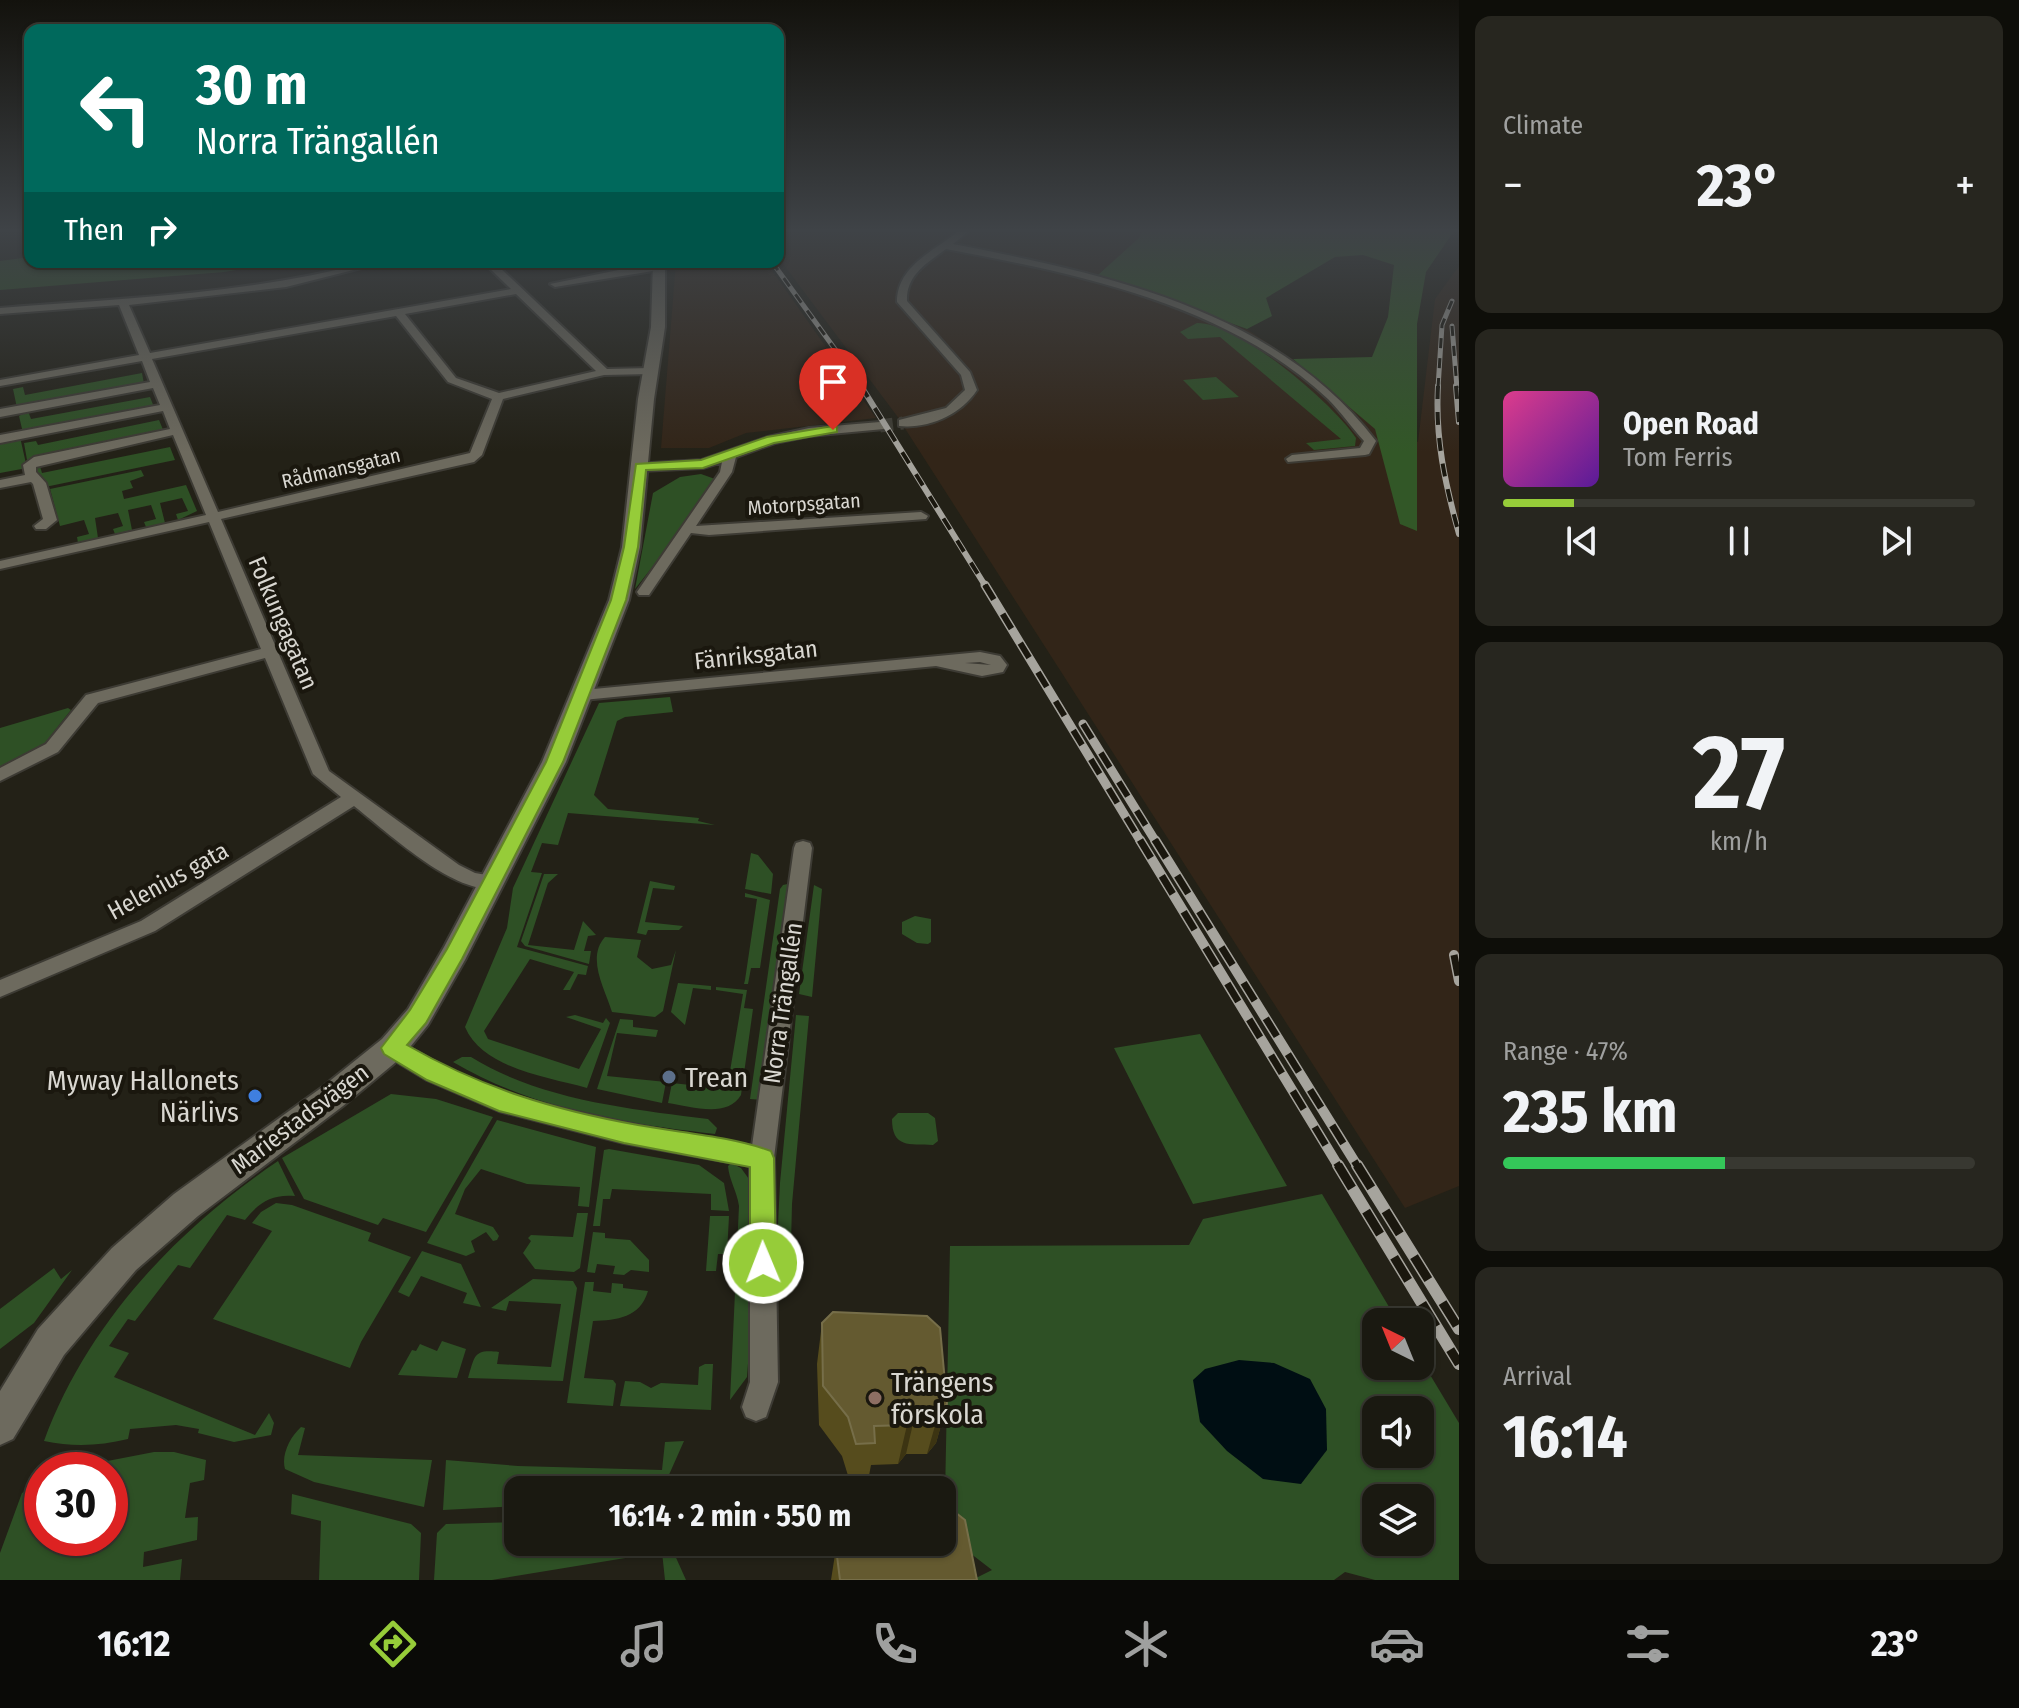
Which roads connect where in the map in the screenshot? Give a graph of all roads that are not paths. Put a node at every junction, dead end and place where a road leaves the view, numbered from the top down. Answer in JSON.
{"nodes":[{"id":1,"x":102,"y":305,"type":"edge"},
{"id":2,"x":124,"y":305,"type":"edge"},
{"id":3,"x":444,"y":305,"type":"edge"},
{"id":4,"x":533,"y":305,"type":"edge"},
{"id":5,"x":658,"y":305,"type":"edge"},
{"id":6,"x":904,"y":305,"type":"edge"},
{"id":7,"x":1174,"y":305,"type":"edge"},
{"id":8,"x":1,"y":313,"type":"edge"},
{"id":9,"x":399,"y":313,"type":"junction"},
{"id":10,"x":146,"y":359,"type":"junction"},
{"id":11,"x":651,"y":371,"type":"junction"},
{"id":12,"x":604,"y":372,"type":"junction"},
{"id":13,"x":0,"y":383,"type":"edge"},
{"id":14,"x":156,"y":384,"type":"junction"},
{"id":15,"x":498,"y":397,"type":"junction"},
{"id":16,"x":166,"y":407,"type":"junction"},
{"id":17,"x":6,"y":411,"type":"edge"},
{"id":18,"x":903,"y":423,"type":"tunnel mouth"},
{"id":19,"x":880,"y":426,"type":"tunnel mouth"},
{"id":20,"x":0,"y":428,"type":"edge"},
{"id":21,"x":17,"y":430,"type":"junction"},
{"id":22,"x":176,"y":431,"type":"junction"},
{"id":23,"x":0,"y":439,"type":"edge"},
{"id":24,"x":730,"y":456,"type":"junction"},
{"id":25,"x":1292,"y":459,"type":"dead end"},
{"id":26,"x":640,"y":467,"type":"junction"},
{"id":27,"x":34,"y":477,"type":"junction"},
{"id":28,"x":0,"y":484,"type":"edge"},
{"id":29,"x":921,"y":516,"type":"dead end"},
{"id":30,"x":212,"y":518,"type":"junction"},
{"id":31,"x":41,"y":526,"type":"dead end"},
{"id":32,"x":690,"y":529,"type":"junction"},
{"id":33,"x":0,"y":565,"type":"edge"},
{"id":34,"x":644,"y":592,"type":"dead end"},
{"id":35,"x":269,"y":652,"type":"junction"},
{"id":36,"x":934,"y":661,"type":"dead end"},
{"id":37,"x":583,"y":695,"type":"junction"},
{"id":38,"x":0,"y":775,"type":"edge"},
{"id":39,"x":352,"y":799,"type":"junction"},
{"id":40,"x":803,"y":848,"type":"dead end"},
{"id":41,"x":491,"y":882,"type":"junction"},
{"id":42,"x":0,"y":989,"type":"edge"},
{"id":43,"x":392,"y":1048,"type":"junction"},
{"id":44,"x":762,"y":1158,"type":"junction"},
{"id":45,"x":756,"y":1407,"type":"dead end"},
{"id":46,"x":4,"y":1411,"type":"edge"}],
"edges":[{"from":1,"to":8,"type":"street"},
{"from":2,"to":10,"type":"street","name":"Folkungagatan"},
{"from":3,"to":9,"type":"street"},
{"from":4,"to":12,"type":"street"},
{"from":5,"to":11,"type":"street","name":"Mariestadsvägen"},
{"from":6,"to":18,"type":"street"},
{"from":7,"to":25,"type":"street"},
{"from":9,"to":10,"type":"street"},
{"from":9,"to":15,"type":"street"},
{"from":10,"to":13,"type":"street"},
{"from":10,"to":14,"type":"street","name":"Folkungagatan"},
{"from":11,"to":12,"type":"street"},
{"from":11,"to":26,"type":"street","name":"Mariestadsvägen"},
{"from":12,"to":15,"type":"street"},
{"from":14,"to":16,"type":"street","name":"Folkungagatan"},
{"from":14,"to":17,"type":"street"},
{"from":15,"to":30,"type":"street","name":"Rådmansgatan"},
{"from":16,"to":21,"type":"street"},
{"from":16,"to":22,"type":"street","name":"Folkungagatan"},
{"from":17,"to":21,"type":"street"},
{"from":19,"to":24,"type":"street"},
{"from":20,"to":21,"type":"street"},
{"from":21,"to":23,"type":"street"},
{"from":22,"to":27,"type":"street"},
{"from":22,"to":30,"type":"street","name":"Folkungagatan"},
{"from":24,"to":26,"type":"street"},
{"from":24,"to":32,"type":"street"},
{"from":26,"to":37,"type":"street","name":"Mariestadsvägen"},
{"from":27,"to":28,"type":"street"},
{"from":27,"to":31,"type":"street"},
{"from":29,"to":32,"type":"street","name":"Motorpsgatan"},
{"from":30,"to":33,"type":"street","name":"Rådmansgatan"},
{"from":30,"to":35,"type":"street","name":"Folkungagatan"},
{"from":32,"to":34,"type":"street"},
{"from":35,"to":38,"type":"street"},
{"from":35,"to":39,"type":"street","name":"Folkungagatan"},
{"from":36,"to":37,"type":"street","name":"Fänriksgatan"},
{"from":37,"to":41,"type":"street","name":"Mariestadsvägen"},
{"from":39,"to":41,"type":"street","name":"Folkungagatan"},
{"from":39,"to":42,"type":"street","name":"Helenius gata"},
{"from":40,"to":44,"type":"street","name":"Norra Trängallén"},
{"from":41,"to":43,"type":"street","name":"Mariestadsvägen"},
{"from":43,"to":44,"type":"street"},
{"from":43,"to":46,"type":"street","name":"Mariestadsvägen"},
{"from":44,"to":45,"type":"street","name":"Norra Trängallén"}]}
